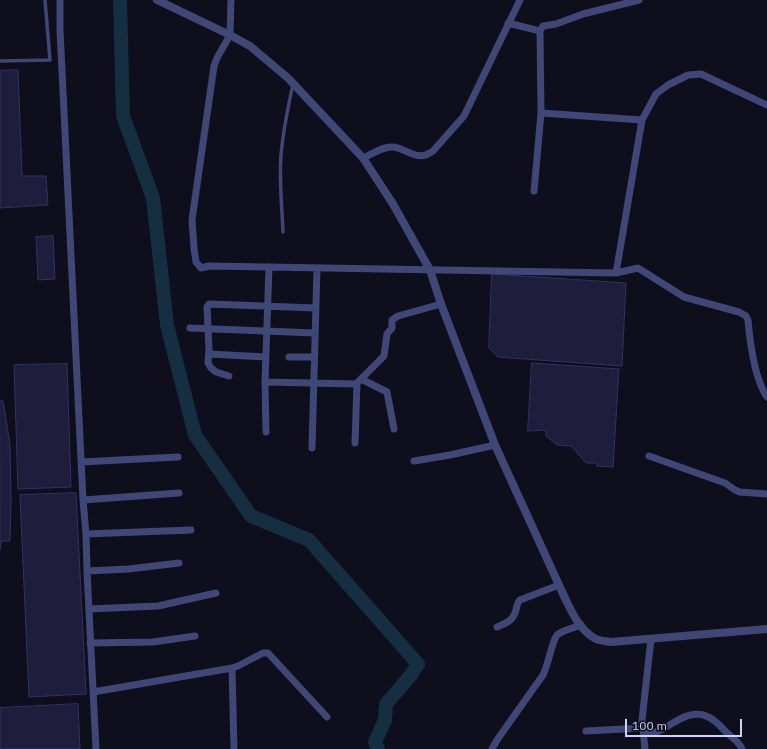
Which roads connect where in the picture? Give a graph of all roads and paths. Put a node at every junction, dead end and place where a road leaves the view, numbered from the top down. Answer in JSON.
{"nodes":[{"id":1,"x":45,"y":0,"type":"edge"},
{"id":2,"x":60,"y":0,"type":"edge"},
{"id":3,"x":157,"y":0,"type":"edge"},
{"id":4,"x":231,"y":0,"type":"edge"},
{"id":5,"x":520,"y":0,"type":"edge"},
{"id":6,"x":639,"y":0,"type":"edge"},
{"id":7,"x":508,"y":23,"type":"junction"},
{"id":8,"x":540,"y":31,"type":"junction"},
{"id":9,"x":230,"y":35,"type":"junction"},
{"id":10,"x":0,"y":61,"type":"edge"},
{"id":11,"x":293,"y":83,"type":"junction"},
{"id":12,"x":767,"y":105,"type":"edge"},
{"id":13,"x":541,"y":113,"type":"junction"},
{"id":14,"x":642,"y":120,"type":"junction"},
{"id":15,"x":363,"y":158,"type":"junction"},
{"id":16,"x":534,"y":191,"type":"dead end"},
{"id":17,"x":283,"y":232,"type":"dead end"},
{"id":18,"x":269,"y":267,"type":"junction"},
{"id":19,"x":317,"y":268,"type":"junction"},
{"id":20,"x":430,"y":270,"type":"junction"},
{"id":21,"x":616,"y":273,"type":"junction"},
{"id":22,"x":441,"y":304,"type":"junction"},
{"id":23,"x":268,"y":306,"type":"junction"},
{"id":24,"x":316,"y":308,"type":"junction"},
{"id":25,"x":190,"y":328,"type":"dead end"},
{"id":26,"x":209,"y":328,"type":"junction"},
{"id":27,"x":267,"y":331,"type":"junction"},
{"id":28,"x":315,"y":333,"type":"junction"},
{"id":29,"x":209,"y":354,"type":"junction"},
{"id":30,"x":266,"y":357,"type":"junction"},
{"id":31,"x":289,"y":357,"type":"dead end"},
{"id":32,"x":314,"y":357,"type":"junction"},
{"id":33,"x":229,"y":376,"type":"dead end"},
{"id":34,"x":265,"y":382,"type":"junction"},
{"id":35,"x":358,"y":382,"type":"junction"},
{"id":36,"x":314,"y":383,"type":"junction"},
{"id":37,"x":767,"y":397,"type":"edge"},
{"id":38,"x":394,"y":429,"type":"dead end"},
{"id":39,"x":266,"y":432,"type":"dead end"},
{"id":40,"x":355,"y":443,"type":"dead end"},
{"id":41,"x":495,"y":445,"type":"junction"},
{"id":42,"x":312,"y":448,"type":"dead end"},
{"id":43,"x":649,"y":456,"type":"dead end"},
{"id":44,"x":178,"y":457,"type":"dead end"},
{"id":45,"x":414,"y":461,"type":"dead end"},
{"id":46,"x":81,"y":462,"type":"junction"},
{"id":47,"x":179,"y":494,"type":"dead end"},
{"id":48,"x":767,"y":494,"type":"edge"},
{"id":49,"x":83,"y":500,"type":"junction"},
{"id":50,"x":191,"y":530,"type":"dead end"},
{"id":51,"x":86,"y":534,"type":"junction"},
{"id":52,"x":179,"y":563,"type":"dead end"},
{"id":53,"x":87,"y":571,"type":"junction"},
{"id":54,"x":559,"y":585,"type":"junction"},
{"id":55,"x":216,"y":594,"type":"dead end"},
{"id":56,"x":89,"y":609,"type":"junction"},
{"id":57,"x":581,"y":625,"type":"junction"},
{"id":58,"x":497,"y":627,"type":"dead end"},
{"id":59,"x":767,"y":629,"type":"edge"},
{"id":60,"x":195,"y":636,"type":"dead end"},
{"id":61,"x":651,"y":639,"type":"junction"},
{"id":62,"x":90,"y":643,"type":"junction"},
{"id":63,"x":232,"y":668,"type":"junction"},
{"id":64,"x":93,"y":692,"type":"junction"},
{"id":65,"x":327,"y":718,"type":"dead end"},
{"id":66,"x":586,"y":731,"type":"dead end"},
{"id":67,"x":643,"y":731,"type":"junction"},
{"id":68,"x":96,"y":749,"type":"edge"},
{"id":69,"x":234,"y":749,"type":"edge"},
{"id":70,"x":492,"y":749,"type":"edge"},
{"id":71,"x":645,"y":749,"type":"edge"},
{"id":72,"x":742,"y":749,"type":"edge"}],
"edges":[{"from":1,"to":10,"type":"lane"},
{"from":2,"to":46,"type":"street"},
{"from":3,"to":9,"type":"street"},
{"from":4,"to":9,"type":"street"},
{"from":5,"to":7,"type":"street"},
{"from":6,"to":8,"type":"street"},
{"from":7,"to":8,"type":"street"},
{"from":7,"to":15,"type":"street"},
{"from":8,"to":13,"type":"street"},
{"from":9,"to":11,"type":"street"},
{"from":9,"to":18,"type":"street"},
{"from":11,"to":15,"type":"street"},
{"from":11,"to":17,"type":"lane"},
{"from":12,"to":14,"type":"street"},
{"from":13,"to":14,"type":"street"},
{"from":13,"to":16,"type":"street"},
{"from":14,"to":21,"type":"street"},
{"from":15,"to":20,"type":"street"},
{"from":18,"to":19,"type":"street"},
{"from":18,"to":23,"type":"street"},
{"from":19,"to":20,"type":"street"},
{"from":19,"to":24,"type":"street"},
{"from":20,"to":21,"type":"street"},
{"from":20,"to":22,"type":"street"},
{"from":21,"to":37,"type":"street"},
{"from":22,"to":35,"type":"street"},
{"from":22,"to":41,"type":"street"},
{"from":23,"to":24,"type":"street"},
{"from":23,"to":26,"type":"street"},
{"from":23,"to":27,"type":"street"},
{"from":24,"to":28,"type":"street"},
{"from":25,"to":26,"type":"street"},
{"from":26,"to":27,"type":"street"},
{"from":26,"to":29,"type":"street"},
{"from":27,"to":28,"type":"street"},
{"from":27,"to":30,"type":"street"},
{"from":28,"to":32,"type":"street"},
{"from":29,"to":30,"type":"street"},
{"from":29,"to":33,"type":"street"},
{"from":30,"to":34,"type":"street"},
{"from":31,"to":32,"type":"street"},
{"from":32,"to":36,"type":"street"},
{"from":34,"to":36,"type":"street"},
{"from":34,"to":39,"type":"street"},
{"from":35,"to":36,"type":"street"},
{"from":35,"to":38,"type":"street"},
{"from":35,"to":40,"type":"street"},
{"from":36,"to":42,"type":"street"},
{"from":41,"to":45,"type":"street"},
{"from":41,"to":54,"type":"street"},
{"from":43,"to":48,"type":"street"},
{"from":44,"to":46,"type":"street"},
{"from":46,"to":49,"type":"street"},
{"from":47,"to":49,"type":"street"},
{"from":49,"to":51,"type":"street"},
{"from":50,"to":51,"type":"street"},
{"from":51,"to":53,"type":"street"},
{"from":52,"to":53,"type":"street"},
{"from":53,"to":56,"type":"street"},
{"from":54,"to":57,"type":"street"},
{"from":54,"to":58,"type":"street"},
{"from":55,"to":56,"type":"street"},
{"from":56,"to":62,"type":"street"},
{"from":57,"to":61,"type":"street"},
{"from":57,"to":70,"type":"street"},
{"from":59,"to":61,"type":"street"},
{"from":60,"to":62,"type":"street"},
{"from":61,"to":67,"type":"street"},
{"from":62,"to":64,"type":"street"},
{"from":63,"to":64,"type":"street"},
{"from":63,"to":65,"type":"street"},
{"from":63,"to":69,"type":"street"},
{"from":64,"to":68,"type":"street"},
{"from":66,"to":67,"type":"street"},
{"from":67,"to":71,"type":"street"},
{"from":67,"to":72,"type":"street"}]}
